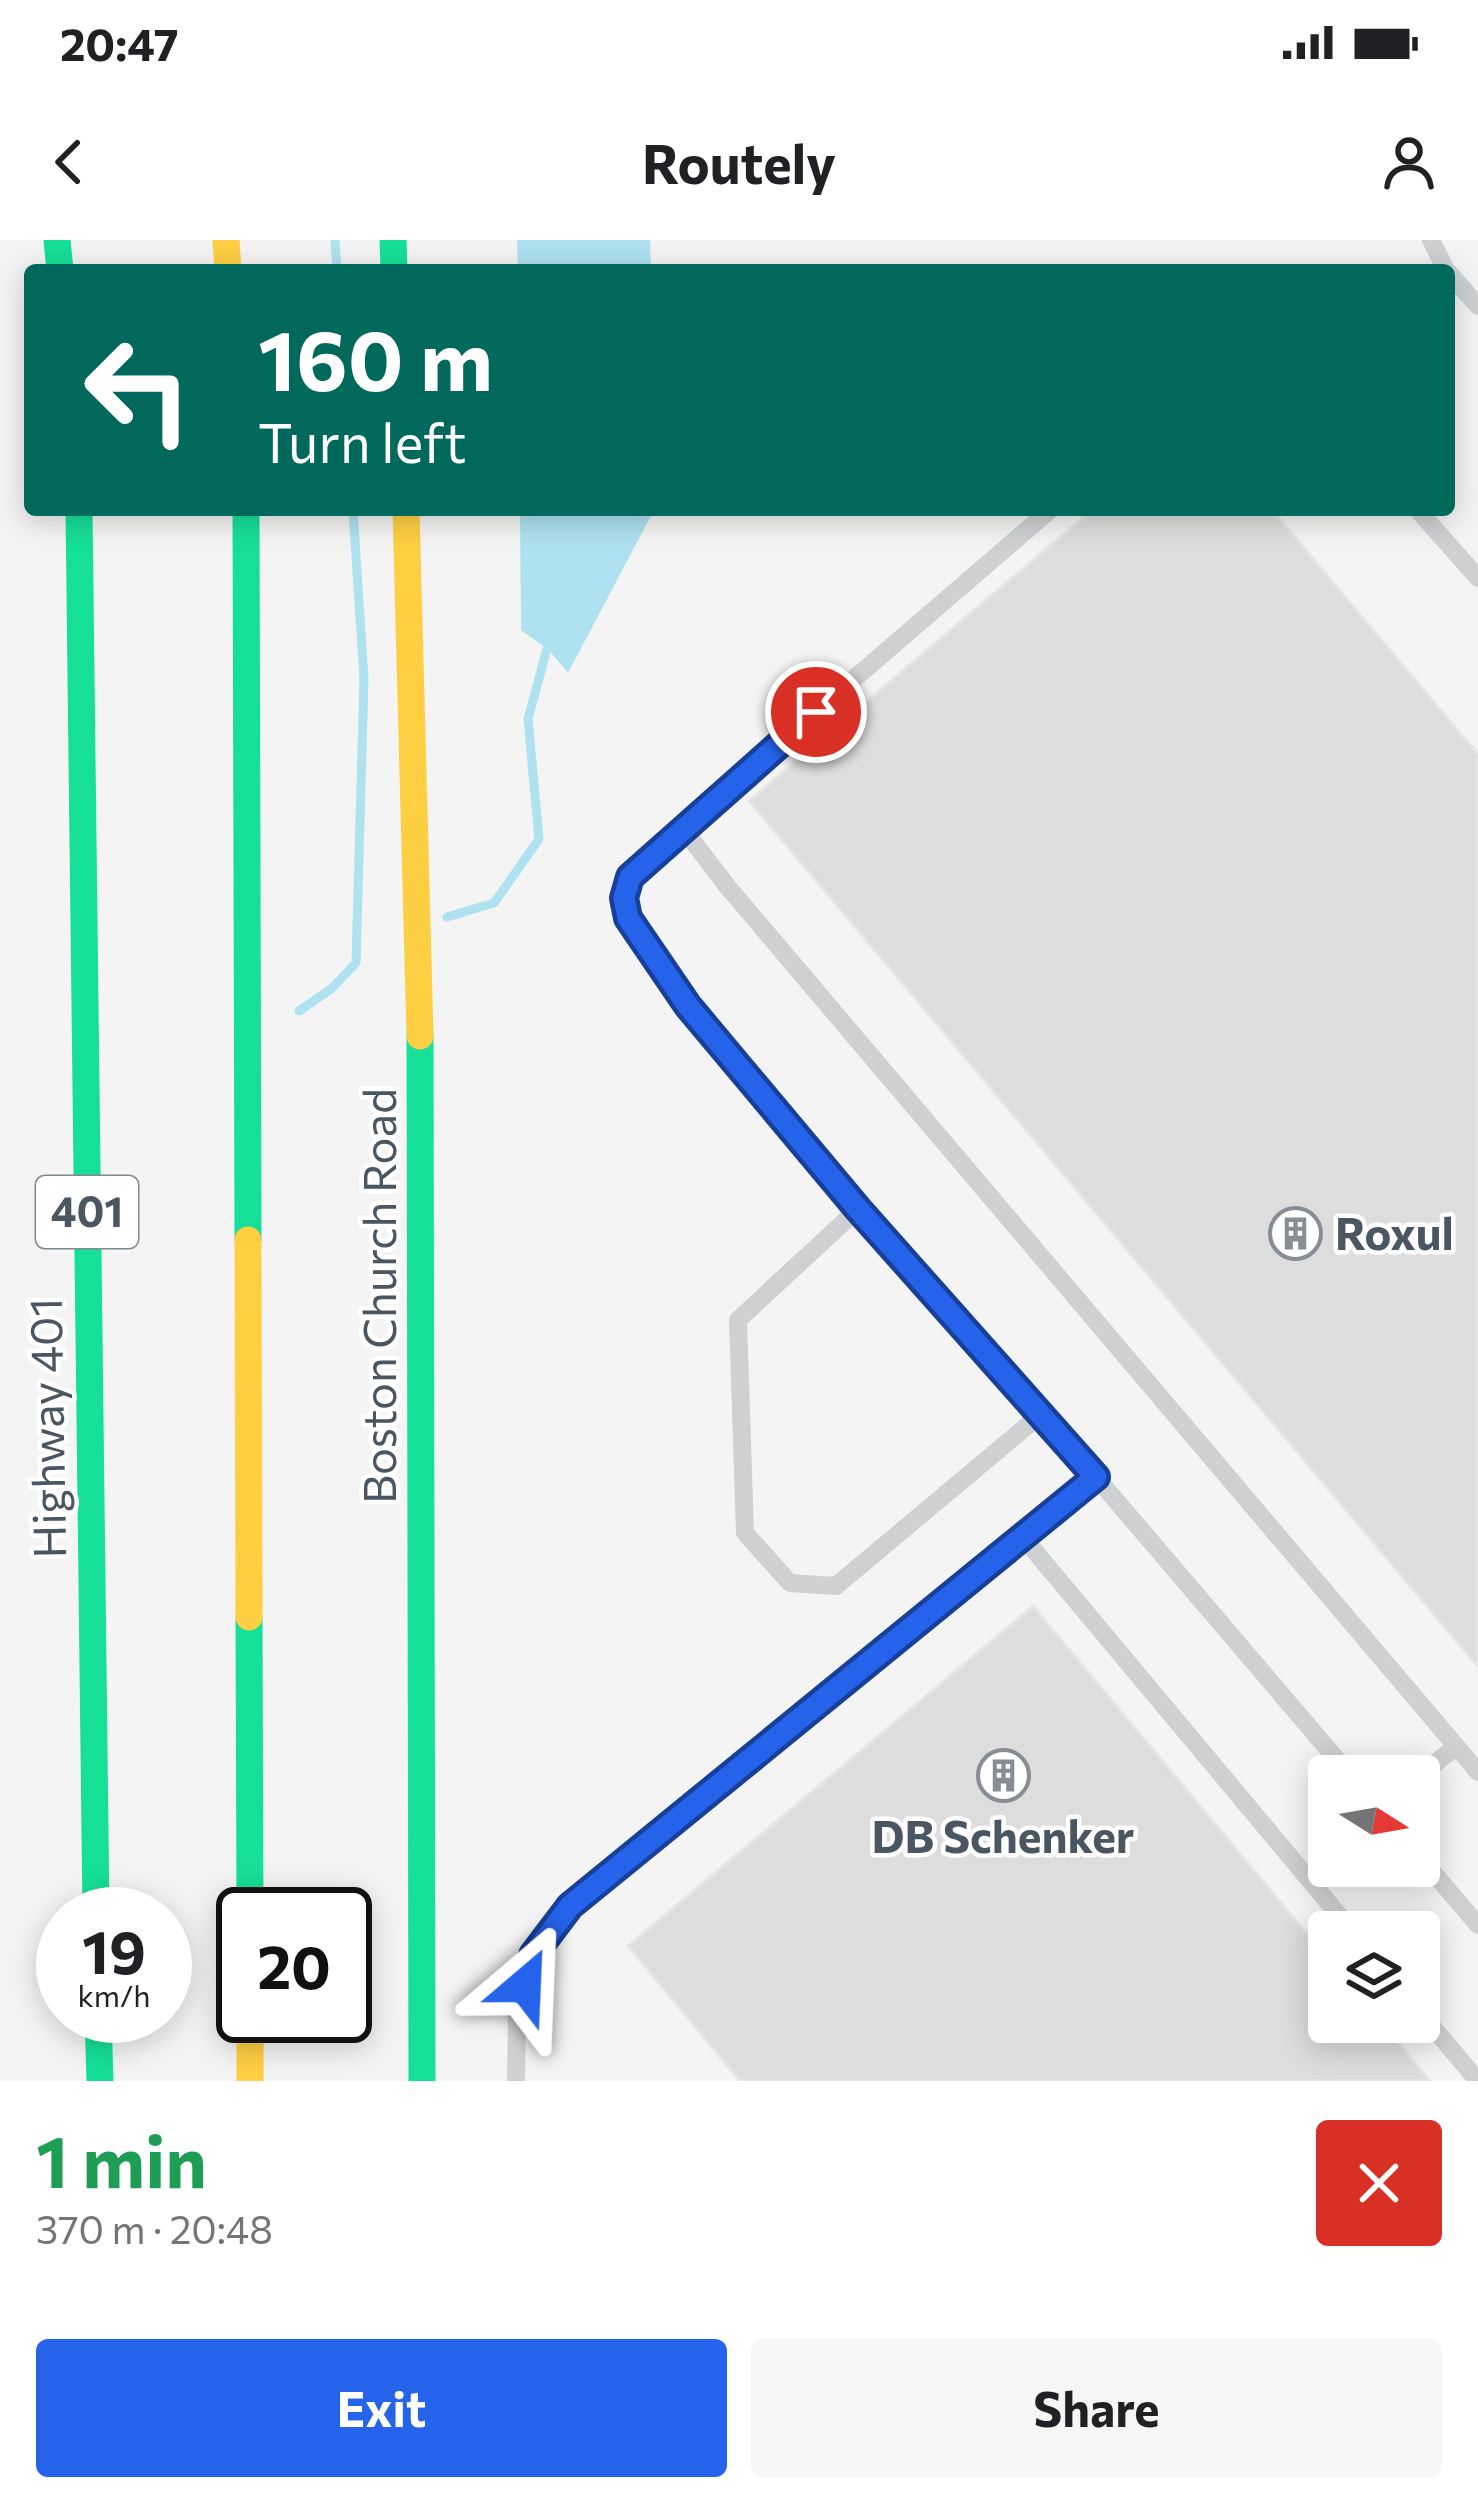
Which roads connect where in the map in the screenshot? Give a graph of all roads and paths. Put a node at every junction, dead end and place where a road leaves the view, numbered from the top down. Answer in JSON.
{"nodes":[{"id":1,"x":1455,"y":280,"type":"edge"},
{"id":2,"x":1478,"y":306,"type":"edge"},
{"id":3,"x":79,"y":516,"type":"edge"},
{"id":4,"x":246,"y":516,"type":"edge"},
{"id":5,"x":406,"y":516,"type":"edge"},
{"id":6,"x":1043,"y":516,"type":"edge"},
{"id":7,"x":1423,"y":516,"type":"edge"},
{"id":8,"x":1478,"y":578,"type":"edge"},
{"id":9,"x":682,"y":826,"type":"junction"},
{"id":10,"x":858,"y":1209,"type":"junction"},
{"id":11,"x":1040,"y":1415,"type":"junction"},
{"id":12,"x":1096,"y":1477,"type":"junction"},
{"id":13,"x":1022,"y":1536,"type":"junction"},
{"id":14,"x":1456,"y":1746,"type":"junction"},
{"id":15,"x":1333,"y":1755,"type":"edge"},
{"id":16,"x":1440,"y":1759,"type":"edge"},
{"id":17,"x":1478,"y":1772,"type":"edge"},
{"id":18,"x":1440,"y":1881,"type":"edge"},
{"id":19,"x":96,"y":1887,"type":"edge"},
{"id":20,"x":250,"y":1887,"type":"edge"},
{"id":21,"x":1335,"y":1911,"type":"edge"},
{"id":22,"x":1478,"y":1925,"type":"edge"},
{"id":23,"x":1440,"y":2036,"type":"edge"},
{"id":24,"x":99,"y":2043,"type":"edge"},
{"id":25,"x":250,"y":2043,"type":"edge"},
{"id":26,"x":100,"y":2081,"type":"edge"},
{"id":27,"x":250,"y":2081,"type":"edge"},
{"id":28,"x":422,"y":2081,"type":"edge"},
{"id":29,"x":516,"y":2081,"type":"edge"},
{"id":30,"x":1478,"y":2081,"type":"edge"}],
"edges":[{"from":1,"to":2,"type":"lane"},
{"from":3,"to":19,"type":"main road","name":"Highway 401","number":"401"},
{"from":4,"to":20,"type":"main road"},
{"from":5,"to":28,"type":"main road","name":"Boston Church Road"},
{"from":6,"to":9,"type":"lane"},
{"from":7,"to":8,"type":"lane"},
{"from":9,"to":10,"type":"lane"},
{"from":9,"to":14,"type":"lane"},
{"from":10,"to":11,"type":"lane"},
{"from":10,"to":11,"type":"lane"},
{"from":11,"to":12,"type":"lane"},
{"from":12,"to":13,"type":"lane"},
{"from":12,"to":15,"type":"lane"},
{"from":13,"to":21,"type":"lane"},
{"from":13,"to":29,"type":"lane"},
{"from":14,"to":16,"type":"lane"},
{"from":14,"to":17,"type":"lane"},
{"from":18,"to":22,"type":"lane"},
{"from":23,"to":30,"type":"lane"},
{"from":24,"to":26,"type":"main road"},
{"from":25,"to":27,"type":"main road"}]}
